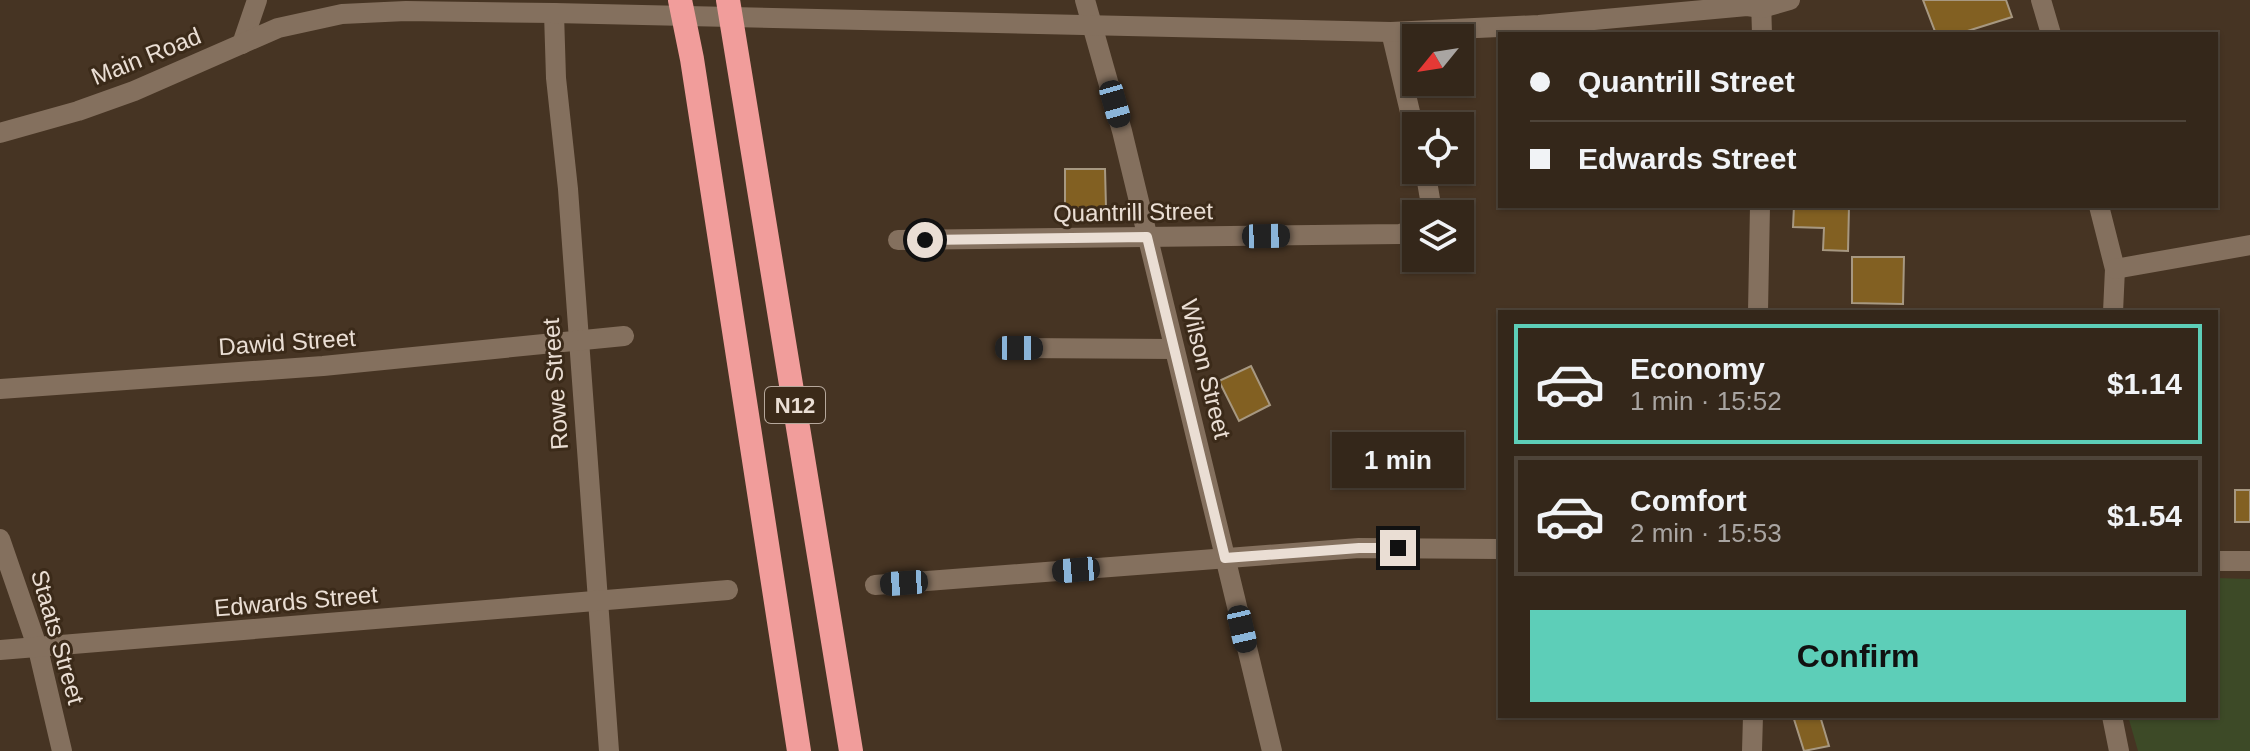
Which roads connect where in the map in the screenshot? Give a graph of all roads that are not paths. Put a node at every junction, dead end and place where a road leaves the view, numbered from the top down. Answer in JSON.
{"nodes":[{"id":1,"x":257,"y":0,"type":"edge"},
{"id":2,"x":680,"y":0,"type":"edge"},
{"id":3,"x":728,"y":0,"type":"edge"},
{"id":4,"x":1085,"y":0,"type":"edge"},
{"id":5,"x":1790,"y":0,"type":"edge"},
{"id":6,"x":2041,"y":0,"type":"edge"},
{"id":7,"x":1758,"y":3,"type":"edge"},
{"id":8,"x":554,"y":13,"type":"junction"},
{"id":9,"x":1092,"y":25,"type":"junction"},
{"id":10,"x":1391,"y":32,"type":"junction"},
{"id":11,"x":1762,"y":32,"type":"edge"},
{"id":12,"x":2050,"y":32,"type":"edge"},
{"id":13,"x":242,"y":44,"type":"junction"},
{"id":14,"x":1410,"y":112,"type":"edge"},
{"id":15,"x":0,"y":133,"type":"edge"},
{"id":16,"x":1760,"y":208,"type":"edge"},
{"id":17,"x":2100,"y":208,"type":"edge"},
{"id":18,"x":1402,"y":233,"type":"edge"},
{"id":19,"x":1147,"y":237,"type":"junction"},
{"id":20,"x":898,"y":240,"type":"dead end"},
{"id":21,"x":2250,"y":245,"type":"edge"},
{"id":22,"x":2115,"y":269,"type":"junction"},
{"id":23,"x":1758,"y":310,"type":"edge"},
{"id":24,"x":2113,"y":310,"type":"edge"},
{"id":25,"x":624,"y":336,"type":"dead end"},
{"id":26,"x":578,"y":342,"type":"junction"},
{"id":27,"x":1019,"y":348,"type":"dead end"},
{"id":28,"x":1173,"y":349,"type":"junction"},
{"id":29,"x":0,"y":389,"type":"edge"},
{"id":30,"x":0,"y":539,"type":"edge"},
{"id":31,"x":1498,"y":549,"type":"edge"},
{"id":32,"x":1225,"y":558,"type":"junction"},
{"id":33,"x":2218,"y":561,"type":"edge"},
{"id":34,"x":2250,"y":561,"type":"edge"},
{"id":35,"x":875,"y":585,"type":"dead end"},
{"id":36,"x":728,"y":590,"type":"dead end"},
{"id":37,"x":597,"y":602,"type":"junction"},
{"id":38,"x":38,"y":649,"type":"junction"},
{"id":39,"x":0,"y":650,"type":"edge"},
{"id":40,"x":1753,"y":718,"type":"edge"},
{"id":41,"x":2112,"y":718,"type":"edge"},
{"id":42,"x":62,"y":751,"type":"edge"},
{"id":43,"x":609,"y":751,"type":"edge"},
{"id":44,"x":799,"y":751,"type":"edge"},
{"id":45,"x":851,"y":751,"type":"edge"},
{"id":46,"x":1272,"y":751,"type":"edge"},
{"id":47,"x":1752,"y":751,"type":"edge"},
{"id":48,"x":2119,"y":751,"type":"edge"}],
"edges":[{"from":1,"to":13,"type":"street"},
{"from":2,"to":44,"type":"highway","number":"N12"},
{"from":3,"to":45,"type":"highway","number":"N12"},
{"from":4,"to":9,"type":"street","name":"Wilson Street"},
{"from":5,"to":7,"type":"street","name":"Main Road"},
{"from":6,"to":12,"type":"street"},
{"from":7,"to":10,"type":"street","name":"Main Road"},
{"from":7,"to":11,"type":"street"},
{"from":8,"to":9,"type":"street","name":"Main Road"},
{"from":8,"to":13,"type":"street","name":"Main Road"},
{"from":8,"to":26,"type":"street","name":"Rowe Street"},
{"from":9,"to":10,"type":"street","name":"Main Road"},
{"from":9,"to":19,"type":"street","name":"Wilson Street"},
{"from":10,"to":14,"type":"street"},
{"from":13,"to":15,"type":"street","name":"Main Road"},
{"from":16,"to":23,"type":"street"},
{"from":17,"to":22,"type":"street"},
{"from":18,"to":19,"type":"street","name":"Quantrill Street"},
{"from":19,"to":20,"type":"street","name":"Quantrill Street"},
{"from":19,"to":28,"type":"street","name":"Wilson Street"},
{"from":21,"to":22,"type":"street"},
{"from":22,"to":24,"type":"street"},
{"from":25,"to":26,"type":"street","name":"Dawid Street"},
{"from":26,"to":29,"type":"street","name":"Dawid Street"},
{"from":26,"to":37,"type":"street","name":"Rowe Street"},
{"from":27,"to":28,"type":"street"},
{"from":28,"to":32,"type":"street","name":"Wilson Street"},
{"from":30,"to":38,"type":"street","name":"Staats Street"},
{"from":31,"to":32,"type":"street"},
{"from":32,"to":35,"type":"street"},
{"from":32,"to":46,"type":"street","name":"Wilson Street"},
{"from":33,"to":34,"type":"street"},
{"from":36,"to":37,"type":"street","name":"Edwards Street"},
{"from":37,"to":38,"type":"street","name":"Edwards Street"},
{"from":37,"to":43,"type":"street","name":"Rowe Street"},
{"from":38,"to":39,"type":"street","name":"Edwards Street"},
{"from":38,"to":42,"type":"street","name":"Staats Street"},
{"from":40,"to":47,"type":"street"},
{"from":41,"to":48,"type":"street"}]}
